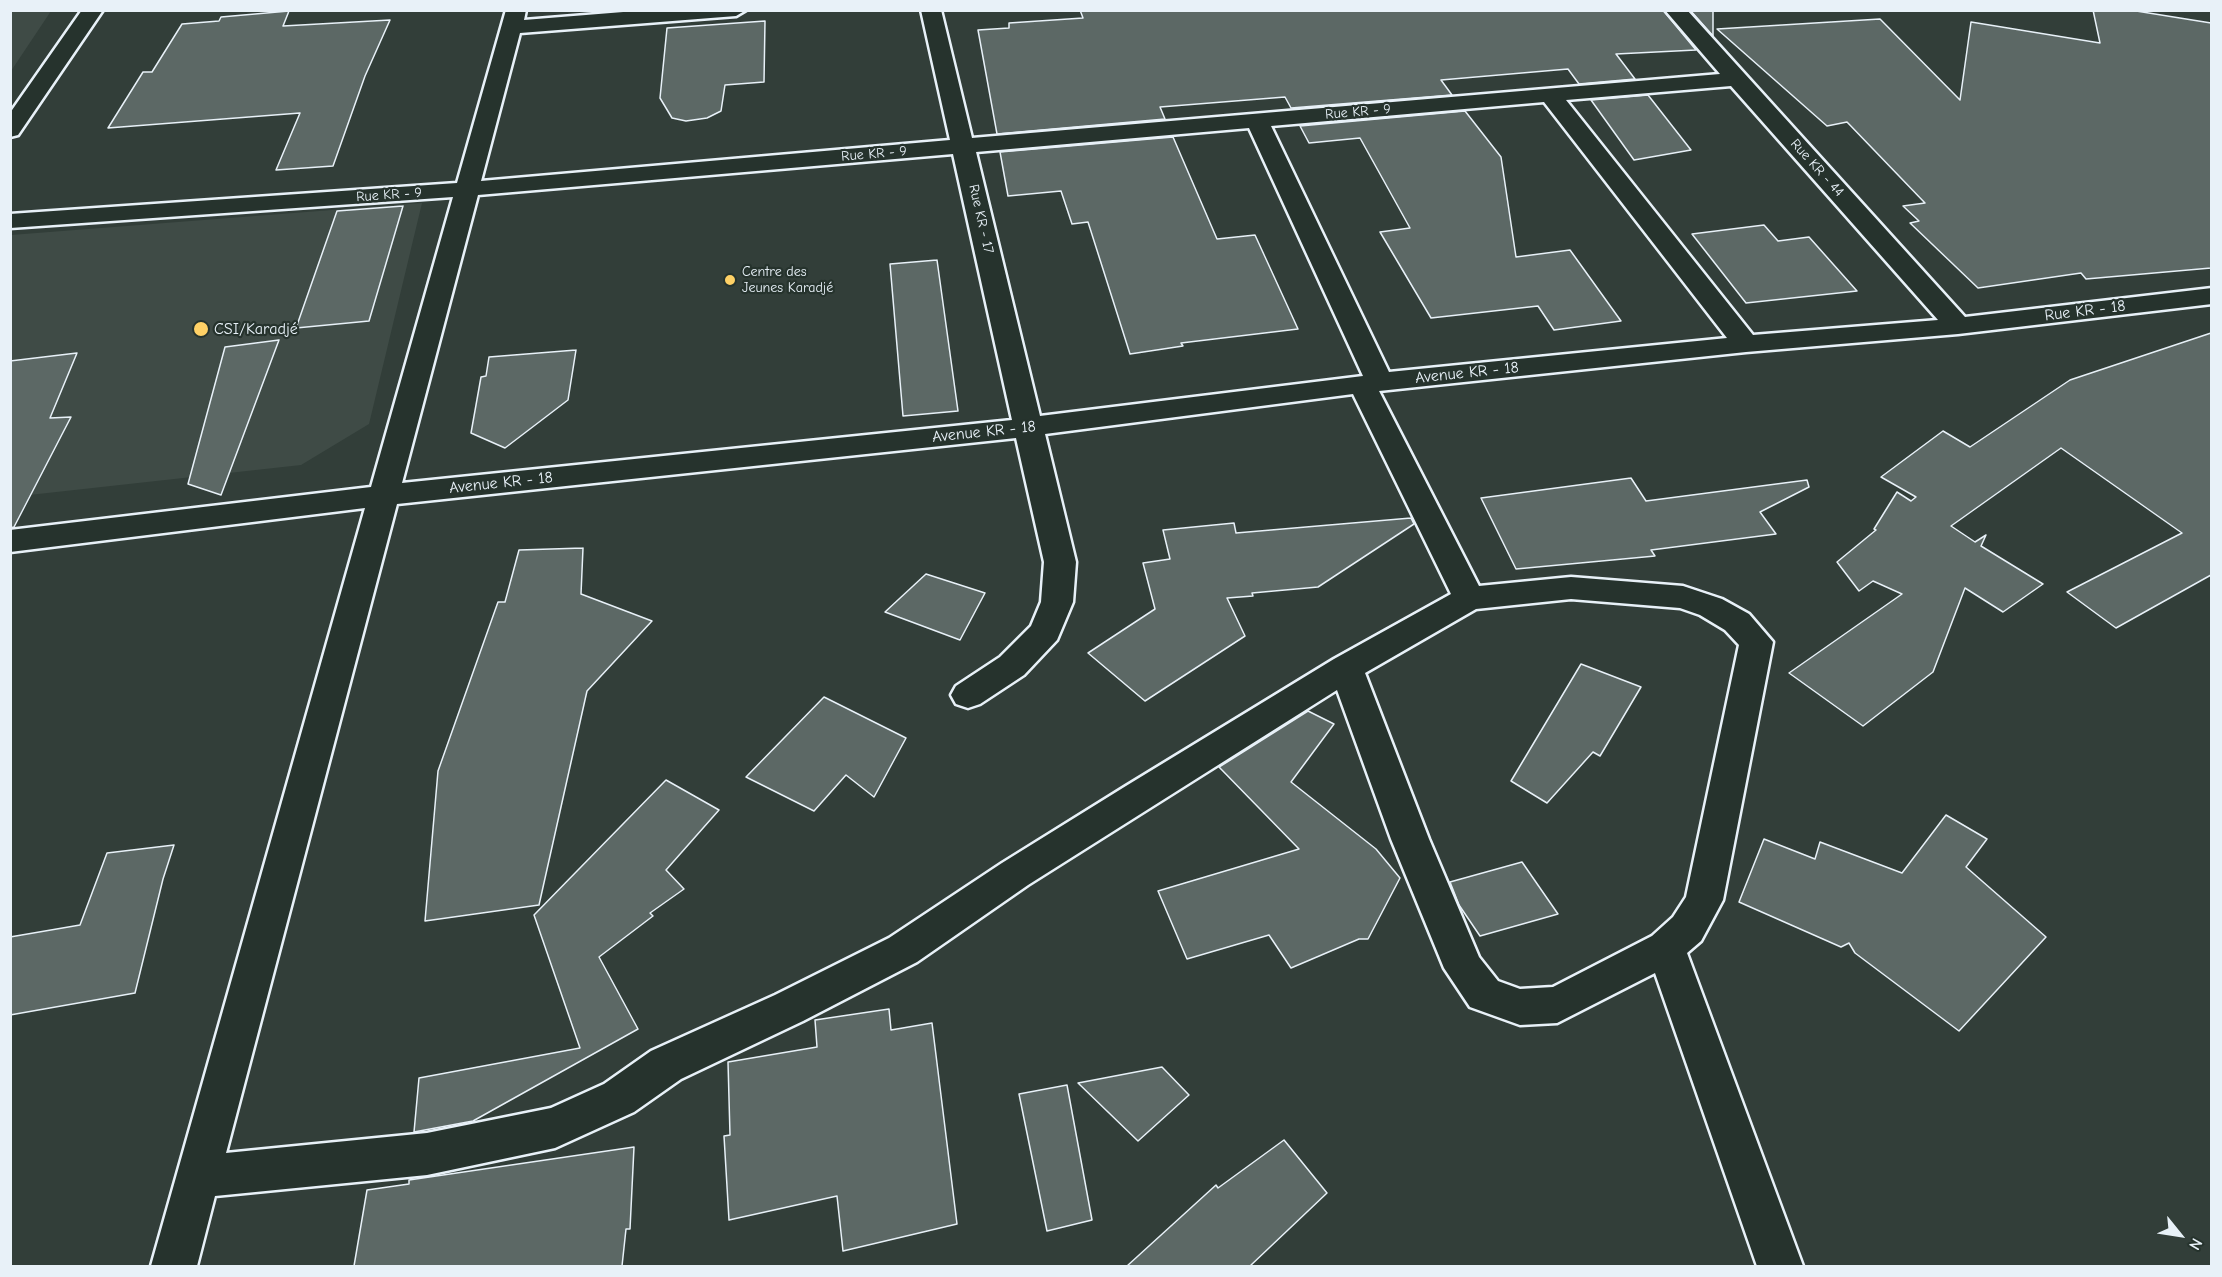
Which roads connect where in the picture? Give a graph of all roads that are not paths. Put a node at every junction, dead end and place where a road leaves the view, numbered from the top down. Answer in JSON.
{"nodes":[{"id":1,"x":93,"y":10,"type":"edge"},
{"id":2,"x":736,"y":10,"type":"edge"},
{"id":3,"x":931,"y":10,"type":"edge"},
{"id":4,"x":1675,"y":10,"type":"edge"},
{"id":5,"x":514,"y":19,"type":"edge"},
{"id":6,"x":1736,"y":79,"type":"junction"},
{"id":7,"x":1550,"y":95,"type":"junction"},
{"id":8,"x":1257,"y":121,"type":"junction"},
{"id":9,"x":10,"y":130,"type":"edge"},
{"id":10,"x":965,"y":147,"type":"junction"},
{"id":11,"x":467,"y":189,"type":"junction"},
{"id":12,"x":10,"y":221,"type":"edge"},
{"id":13,"x":2211,"y":296,"type":"edge"},
{"id":14,"x":1958,"y":326,"type":"junction"},
{"id":15,"x":1746,"y":344,"type":"junction"},
{"id":16,"x":1371,"y":383,"type":"junction"},
{"id":17,"x":1029,"y":427,"type":"junction"},
{"id":18,"x":386,"y":495,"type":"junction"},
{"id":19,"x":10,"y":541,"type":"edge"},
{"id":20,"x":1469,"y":598,"type":"junction"},
{"id":21,"x":1346,"y":668,"type":"junction"},
{"id":22,"x":968,"y":695,"type":"dead end"},
{"id":23,"x":1666,"y":948,"type":"junction"},
{"id":24,"x":197,"y":1177,"type":"junction"},
{"id":25,"x":174,"y":1266,"type":"edge"},
{"id":26,"x":1780,"y":1266,"type":"edge"}],
"edges":[{"from":1,"to":9,"type":"street"},
{"from":2,"to":5,"type":"street"},
{"from":3,"to":10,"type":"street","name":"Rue KR - 17"},
{"from":4,"to":6,"type":"street","name":"Rue KR - 44"},
{"from":5,"to":11,"type":"street"},
{"from":6,"to":7,"type":"street","name":"Rue KR - 9"},
{"from":6,"to":14,"type":"street","name":"Rue KR - 44"},
{"from":7,"to":8,"type":"street","name":"Rue KR - 9"},
{"from":7,"to":15,"type":"street"},
{"from":8,"to":10,"type":"street","name":"Rue KR - 9"},
{"from":8,"to":16,"type":"street"},
{"from":10,"to":11,"type":"street","name":"Rue KR - 9"},
{"from":10,"to":17,"type":"street","name":"Rue KR - 17"},
{"from":11,"to":12,"type":"street","name":"Rue KR - 9"},
{"from":11,"to":18,"type":"street"},
{"from":13,"to":14,"type":"street","name":"Rue KR - 18"},
{"from":14,"to":15,"type":"street","name":"Avenue KR - 18"},
{"from":15,"to":16,"type":"street","name":"Avenue KR - 18"},
{"from":16,"to":17,"type":"street","name":"Avenue KR - 18"},
{"from":16,"to":20,"type":"street"},
{"from":17,"to":18,"type":"street","name":"Avenue KR - 18"},
{"from":17,"to":22,"type":"street","name":"Rue KR - 17"},
{"from":18,"to":19,"type":"street","name":"Avenue KR - 18"},
{"from":18,"to":24,"type":"street"},
{"from":20,"to":21,"type":"street"},
{"from":20,"to":23,"type":"street"},
{"from":21,"to":23,"type":"street"},
{"from":21,"to":24,"type":"street"},
{"from":23,"to":26,"type":"street"},
{"from":24,"to":25,"type":"street"}]}
